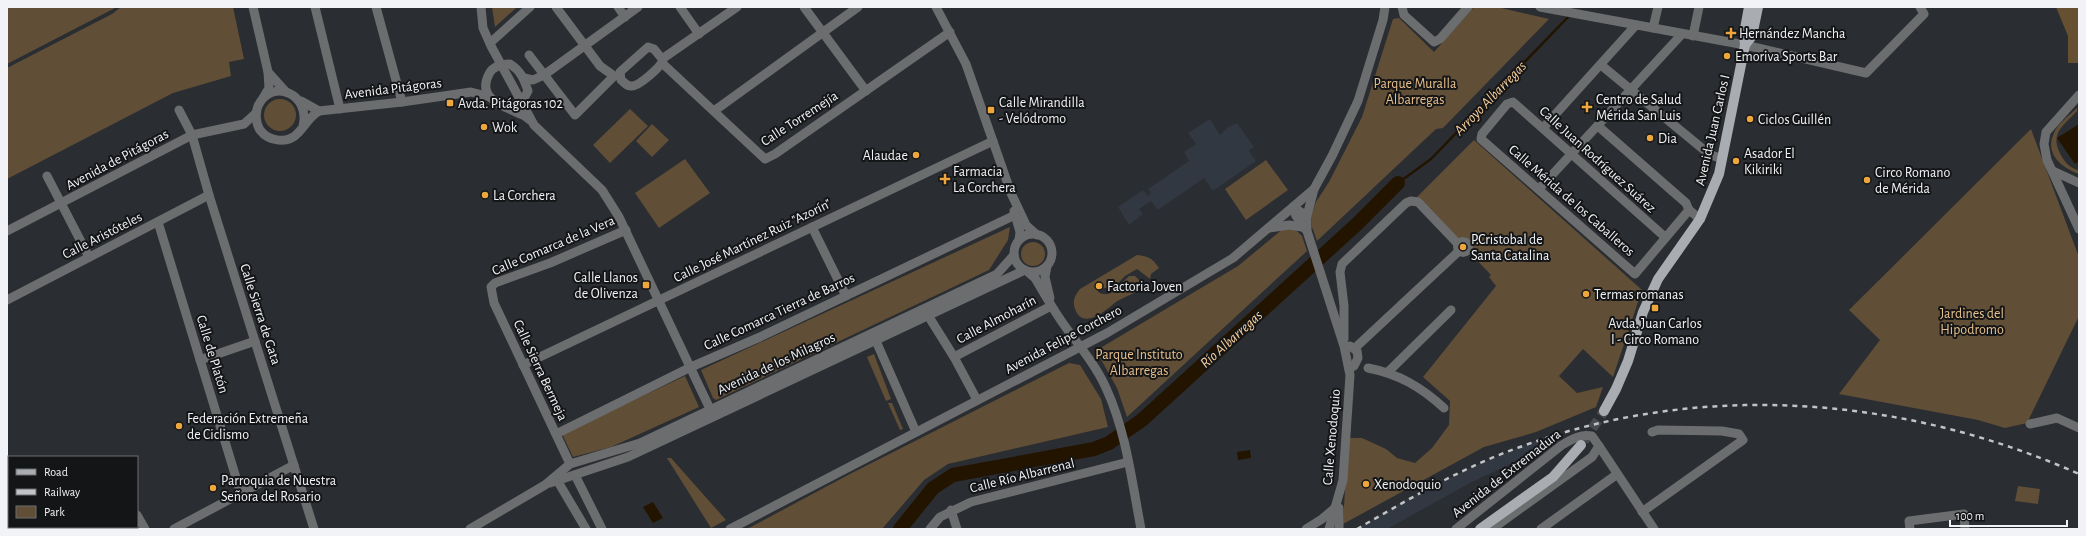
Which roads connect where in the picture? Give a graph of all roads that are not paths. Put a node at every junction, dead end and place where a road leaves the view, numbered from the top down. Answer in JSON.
{"nodes":[{"id":1,"x":254,"y":7,"type":"edge"},
{"id":2,"x":316,"y":7,"type":"edge"},
{"id":3,"x":376,"y":7,"type":"edge"},
{"id":4,"x":481,"y":7,"type":"edge"},
{"id":5,"x":530,"y":7,"type":"edge"},
{"id":6,"x":556,"y":7,"type":"edge"},
{"id":7,"x":618,"y":7,"type":"edge"},
{"id":8,"x":638,"y":7,"type":"edge"},
{"id":9,"x":680,"y":7,"type":"edge"},
{"id":10,"x":737,"y":7,"type":"edge"},
{"id":11,"x":804,"y":7,"type":"edge"},
{"id":12,"x":858,"y":7,"type":"edge"},
{"id":13,"x":936,"y":7,"type":"edge"},
{"id":14,"x":1385,"y":7,"type":"edge"},
{"id":15,"x":1391,"y":7,"type":"edge"},
{"id":16,"x":1402,"y":7,"type":"edge"},
{"id":17,"x":1468,"y":7,"type":"edge"},
{"id":18,"x":1540,"y":7,"type":"edge"},
{"id":19,"x":1658,"y":7,"type":"edge"},
{"id":20,"x":1699,"y":7,"type":"edge"},
{"id":21,"x":1749,"y":7,"type":"edge"},
{"id":22,"x":1758,"y":7,"type":"edge"},
{"id":23,"x":1551,"y":8,"type":"edge"},
{"id":24,"x":1922,"y":10,"type":"edge"},
{"id":25,"x":625,"y":17,"type":"junction"},
{"id":26,"x":1383,"y":20,"type":"junction"},
{"id":27,"x":1636,"y":24,"type":"junction"},
{"id":28,"x":1653,"y":28,"type":"junction"},
{"id":29,"x":823,"y":32,"type":"junction"},
{"id":30,"x":950,"y":32,"type":"junction"},
{"id":31,"x":699,"y":34,"type":"junction"},
{"id":32,"x":1682,"y":34,"type":"junction"},
{"id":33,"x":1693,"y":36,"type":"junction"},
{"id":34,"x":490,"y":43,"type":"junction"},
{"id":35,"x":585,"y":46,"type":"junction"},
{"id":36,"x":1747,"y":46,"type":"junction"},
{"id":37,"x":529,"y":55,"type":"dead end"},
{"id":38,"x":662,"y":61,"type":"junction"},
{"id":39,"x":501,"y":64,"type":"junction"},
{"id":40,"x":1601,"y":65,"type":"junction"},
{"id":41,"x":268,"y":72,"type":"junction"},
{"id":42,"x":544,"y":75,"type":"junction"},
{"id":43,"x":617,"y":76,"type":"junction"},
{"id":44,"x":487,"y":78,"type":"junction"},
{"id":45,"x":529,"y":79,"type":"junction"},
{"id":46,"x":1631,"y":90,"type":"junction"},
{"id":47,"x":866,"y":91,"type":"junction"},
{"id":48,"x":286,"y":92,"type":"junction"},
{"id":49,"x":471,"y":92,"type":"junction"},
{"id":50,"x":2079,"y":95,"type":"edge"},
{"id":51,"x":490,"y":97,"type":"junction"},
{"id":52,"x":262,"y":100,"type":"junction"},
{"id":53,"x":301,"y":101,"type":"junction"},
{"id":54,"x":402,"y":102,"type":"junction"},
{"id":55,"x":522,"y":102,"type":"junction"},
{"id":56,"x":502,"y":106,"type":"junction"},
{"id":57,"x":340,"y":109,"type":"junction"},
{"id":58,"x":179,"y":110,"type":"dead end"},
{"id":59,"x":318,"y":110,"type":"junction"},
{"id":60,"x":714,"y":111,"type":"junction"},
{"id":61,"x":256,"y":113,"type":"junction"},
{"id":62,"x":532,"y":121,"type":"junction"},
{"id":63,"x":244,"y":124,"type":"junction"},
{"id":64,"x":303,"y":126,"type":"junction"},
{"id":65,"x":1598,"y":126,"type":"junction"},
{"id":66,"x":1543,"y":128,"type":"junction"},
{"id":67,"x":260,"y":130,"type":"junction"},
{"id":68,"x":192,"y":135,"type":"junction"},
{"id":69,"x":1481,"y":139,"type":"joint"},
{"id":70,"x":993,"y":141,"type":"junction"},
{"id":71,"x":1572,"y":154,"type":"junction"},
{"id":72,"x":1722,"y":159,"type":"junction"},
{"id":73,"x":2053,"y":171,"type":"junction"},
{"id":74,"x":47,"y":176,"type":"dead end"},
{"id":75,"x":2079,"y":183,"type":"edge"},
{"id":76,"x":1314,"y":189,"type":"junction"},
{"id":77,"x":1539,"y":189,"type":"junction"},
{"id":78,"x":1011,"y":193,"type":"junction"},
{"id":79,"x":209,"y":195,"type":"junction"},
{"id":80,"x":62,"y":204,"type":"junction"},
{"id":81,"x":1293,"y":206,"type":"junction"},
{"id":82,"x":1689,"y":210,"type":"junction"},
{"id":83,"x":1015,"y":215,"type":"junction"},
{"id":84,"x":1306,"y":216,"type":"junction"},
{"id":85,"x":1700,"y":219,"type":"junction"},
{"id":86,"x":158,"y":222,"type":"junction"},
{"id":87,"x":812,"y":227,"type":"junction"},
{"id":88,"x":1268,"y":228,"type":"junction"},
{"id":89,"x":1305,"y":229,"type":"junction"},
{"id":90,"x":2079,"y":229,"type":"edge"},
{"id":91,"x":626,"y":230,"type":"junction"},
{"id":92,"x":7,"y":231,"type":"edge"},
{"id":93,"x":1038,"y":235,"type":"junction"},
{"id":94,"x":1665,"y":237,"type":"junction"},
{"id":95,"x":1019,"y":240,"type":"junction"},
{"id":96,"x":1014,"y":255,"type":"junction"},
{"id":97,"x":89,"y":257,"type":"junction"},
{"id":98,"x":1046,"y":266,"type":"junction"},
{"id":99,"x":1026,"y":271,"type":"junction"},
{"id":100,"x":491,"y":287,"type":"joint"},
{"id":101,"x":846,"y":296,"type":"junction"},
{"id":102,"x":7,"y":300,"type":"edge"},
{"id":103,"x":659,"y":301,"type":"junction"},
{"id":104,"x":1051,"y":306,"type":"junction"},
{"id":105,"x":1451,"y":310,"type":"dead end"},
{"id":106,"x":929,"y":317,"type":"junction"},
{"id":107,"x":876,"y":341,"type":"junction"},
{"id":108,"x":255,"y":342,"type":"junction"},
{"id":109,"x":1344,"y":344,"type":"junction"},
{"id":110,"x":1081,"y":346,"type":"junction"},
{"id":111,"x":1355,"y":348,"type":"junction"},
{"id":112,"x":954,"y":357,"type":"junction"},
{"id":113,"x":200,"y":360,"type":"junction"},
{"id":114,"x":1358,"y":362,"type":"junction"},
{"id":115,"x":523,"y":365,"type":"junction"},
{"id":116,"x":691,"y":367,"type":"junction"},
{"id":117,"x":1349,"y":368,"type":"junction"},
{"id":118,"x":1368,"y":368,"type":"junction"},
{"id":119,"x":1388,"y":372,"type":"junction"},
{"id":120,"x":977,"y":400,"type":"junction"},
{"id":121,"x":1444,"y":408,"type":"dead end"},
{"id":122,"x":710,"y":409,"type":"junction"},
{"id":123,"x":1604,"y":411,"type":"tunnel mouth"},
{"id":124,"x":2030,"y":424,"type":"dead end"},
{"id":125,"x":2079,"y":428,"type":"edge"},
{"id":126,"x":916,"y":432,"type":"junction"},
{"id":127,"x":1652,"y":432,"type":"dead end"},
{"id":128,"x":556,"y":434,"type":"junction"},
{"id":129,"x":1581,"y":445,"type":"tunnel mouth"},
{"id":130,"x":1599,"y":446,"type":"junction"},
{"id":131,"x":1592,"y":457,"type":"junction"},
{"id":132,"x":1607,"y":460,"type":"junction"},
{"id":133,"x":1128,"y":462,"type":"junction"},
{"id":134,"x":570,"y":464,"type":"junction"},
{"id":135,"x":294,"y":465,"type":"junction"},
{"id":136,"x":575,"y":475,"type":"junction"},
{"id":137,"x":1616,"y":475,"type":"junction"},
{"id":138,"x":557,"y":480,"type":"junction"},
{"id":139,"x":544,"y":485,"type":"junction"},
{"id":140,"x":1340,"y":492,"type":"junction"},
{"id":141,"x":241,"y":494,"type":"junction"},
{"id":142,"x":1336,"y":507,"type":"junction"},
{"id":143,"x":951,"y":510,"type":"junction"},
{"id":144,"x":1642,"y":512,"type":"junction"},
{"id":145,"x":138,"y":517,"type":"edge"},
{"id":146,"x":1910,"y":525,"type":"edge"},
{"id":147,"x":145,"y":529,"type":"edge"},
{"id":148,"x":174,"y":529,"type":"edge"},
{"id":149,"x":314,"y":529,"type":"edge"},
{"id":150,"x":470,"y":529,"type":"edge"},
{"id":151,"x":586,"y":529,"type":"edge"},
{"id":152,"x":602,"y":529,"type":"edge"},
{"id":153,"x":730,"y":529,"type":"edge"},
{"id":154,"x":931,"y":529,"type":"edge"},
{"id":155,"x":957,"y":529,"type":"edge"},
{"id":156,"x":1141,"y":529,"type":"edge"},
{"id":157,"x":1306,"y":529,"type":"edge"},
{"id":158,"x":1329,"y":529,"type":"edge"},
{"id":159,"x":1339,"y":529,"type":"edge"},
{"id":160,"x":1456,"y":529,"type":"edge"},
{"id":161,"x":1480,"y":529,"type":"edge"},
{"id":162,"x":1492,"y":529,"type":"edge"},
{"id":163,"x":1541,"y":529,"type":"edge"},
{"id":164,"x":1654,"y":529,"type":"edge"},
{"id":165,"x":1965,"y":529,"type":"edge"}],
"edges":[{"from":1,"to":41,"type":"street"},
{"from":2,"to":57,"type":"street"},
{"from":3,"to":54,"type":"street"},
{"from":4,"to":34,"type":"street"},
{"from":5,"to":34,"type":"street"},
{"from":6,"to":35,"type":"street"},
{"from":7,"to":25,"type":"street"},
{"from":8,"to":25,"type":"street"},
{"from":9,"to":31,"type":"street"},
{"from":10,"to":31,"type":"street"},
{"from":11,"to":29,"type":"street"},
{"from":12,"to":29,"type":"street"},
{"from":13,"to":30,"type":"street"},
{"from":14,"to":26,"type":"street","name":"Avenida Felipe Corchero"},
{"from":15,"to":26,"type":"street","name":"Avenida Felipe Corchero"},
{"from":16,"to":17,"type":"street"},
{"from":18,"to":23,"type":"street"},
{"from":19,"to":28,"type":"street"},
{"from":20,"to":33,"type":"street"},
{"from":21,"to":36,"type":"main road","name":"Avenida Juan Carlos I"},
{"from":22,"to":36,"type":"main road","name":"Avenida Juan Carlos I"},
{"from":23,"to":27,"type":"street"},
{"from":24,"to":36,"type":"street"},
{"from":25,"to":35,"type":"street"},
{"from":26,"to":76,"type":"street","name":"Avenida Felipe Corchero"},
{"from":27,"to":28,"type":"street"},
{"from":27,"to":40,"type":"street"},
{"from":28,"to":32,"type":"street"},
{"from":29,"to":47,"type":"street"},
{"from":29,"to":60,"type":"street"},
{"from":30,"to":47,"type":"street","name":"Calle Torremejía"},
{"from":30,"to":70,"type":"street"},
{"from":31,"to":38,"type":"street"},
{"from":32,"to":33,"type":"street"},
{"from":32,"to":46,"type":"street"},
{"from":33,"to":36,"type":"street"},
{"from":34,"to":39,"type":"street"},
{"from":35,"to":42,"type":"street"},
{"from":35,"to":43,"type":"street"},
{"from":36,"to":72,"type":"main road","name":"Avenida Juan Carlos I"},
{"from":37,"to":42,"type":"street"},
{"from":38,"to":43,"type":"street"},
{"from":38,"to":43,"type":"street","name":"Calle Torremejía"},
{"from":38,"to":60,"type":"street","name":"Calle Torremejía"},
{"from":39,"to":44,"type":"street"},
{"from":39,"to":45,"type":"street"},
{"from":39,"to":55,"type":"street"},
{"from":40,"to":46,"type":"street"},
{"from":40,"to":66,"type":"street"},
{"from":41,"to":48,"type":"street"},
{"from":41,"to":52,"type":"street"},
{"from":42,"to":43,"type":"street"},
{"from":42,"to":45,"type":"street"},
{"from":44,"to":49,"type":"street"},
{"from":44,"to":51,"type":"street"},
{"from":45,"to":55,"type":"street"},
{"from":46,"to":65,"type":"street"},
{"from":46,"to":72,"type":"street"},
{"from":47,"to":60,"type":"street","name":"Calle Torremejía"},
{"from":48,"to":52,"type":"street"},
{"from":48,"to":53,"type":"street"},
{"from":49,"to":51,"type":"street","name":"Avenida Pitágoras"},
{"from":49,"to":54,"type":"street","name":"Avenida Pitágoras"},
{"from":50,"to":73,"type":"street"},
{"from":51,"to":56,"type":"street"},
{"from":52,"to":61,"type":"street"},
{"from":53,"to":59,"type":"street"},
{"from":53,"to":64,"type":"street"},
{"from":54,"to":57,"type":"street","name":"Avenida Pitágoras"},
{"from":55,"to":56,"type":"street"},
{"from":55,"to":62,"type":"street"},
{"from":56,"to":62,"type":"street"},
{"from":57,"to":59,"type":"street","name":"Avenida Pitágoras"},
{"from":58,"to":68,"type":"street","name":"Calle Sierra de Gata"},
{"from":59,"to":64,"type":"street"},
{"from":61,"to":63,"type":"street"},
{"from":61,"to":67,"type":"street"},
{"from":62,"to":91,"type":"street"},
{"from":63,"to":67,"type":"street"},
{"from":63,"to":68,"type":"street","name":"Avenida de Pitágoras"},
{"from":64,"to":67,"type":"street"},
{"from":65,"to":71,"type":"street"},
{"from":65,"to":82,"type":"street"},
{"from":66,"to":69,"type":"street","name":"Calle Juan Rodríguez Suárez"},
{"from":66,"to":71,"type":"street","name":"Calle Juan Rodríguez Suárez"},
{"from":68,"to":79,"type":"street","name":"Calle Sierra de Gata"},
{"from":68,"to":80,"type":"street","name":"Avenida de Pitágoras"},
{"from":69,"to":77,"type":"street","name":"Calle Mérida de los Caballeros"},
{"from":70,"to":78,"type":"street"},
{"from":70,"to":87,"type":"street","name":"Calle José Martínez Ruiz \"Azorín\""},
{"from":71,"to":77,"type":"street"},
{"from":71,"to":94,"type":"street","name":"Calle Juan Rodríguez Suárez"},
{"from":72,"to":85,"type":"main road","name":"Avenida Juan Carlos I"},
{"from":73,"to":75,"type":"street"},
{"from":73,"to":90,"type":"street"},
{"from":74,"to":80,"type":"street"},
{"from":76,"to":81,"type":"street","name":"Avenida Felipe Corchero"},
{"from":76,"to":84,"type":"street"},
{"from":77,"to":94,"type":"street","name":"Calle Mérida de los Caballeros"},
{"from":78,"to":83,"type":"street"},
{"from":78,"to":93,"type":"street"},
{"from":79,"to":86,"type":"street","name":"Calle Aristóteles"},
{"from":79,"to":108,"type":"street","name":"Calle Sierra de Gata"},
{"from":80,"to":92,"type":"street","name":"Avenida de Pitágoras"},
{"from":80,"to":97,"type":"street"},
{"from":81,"to":84,"type":"street"},
{"from":81,"to":88,"type":"street","name":"Avenida Felipe Corchero"},
{"from":81,"to":89,"type":"street"},
{"from":82,"to":85,"type":"street"},
{"from":82,"to":94,"type":"street","name":"Calle Mérida de los Caballeros"},
{"from":83,"to":95,"type":"street"},
{"from":83,"to":101,"type":"street","name":"Calle Comarca Tierra de Barros"},
{"from":84,"to":89,"type":"street"},
{"from":85,"to":123,"type":"main road","name":"Avenida Juan Carlos I"},
{"from":86,"to":97,"type":"street","name":"Calle Aristóteles"},
{"from":86,"to":113,"type":"street","name":"Calle de Platón"},
{"from":87,"to":101,"type":"street"},
{"from":87,"to":103,"type":"street","name":"Calle José Martínez Ruiz \"Azorín\""},
{"from":88,"to":89,"type":"street"},
{"from":88,"to":110,"type":"street","name":"Avenida Felipe Corchero"},
{"from":89,"to":109,"type":"street","name":"Calle Xenodoquio"},
{"from":91,"to":100,"type":"street","name":"Calle Comarca de la Vera"},
{"from":91,"to":103,"type":"street"},
{"from":93,"to":95,"type":"street"},
{"from":93,"to":98,"type":"street"},
{"from":95,"to":96,"type":"street"},
{"from":96,"to":99,"type":"street"},
{"from":96,"to":122,"type":"street","name":"Avenida de los Milagros"},
{"from":97,"to":102,"type":"street","name":"Calle Aristóteles"},
{"from":98,"to":99,"type":"street"},
{"from":98,"to":104,"type":"street"},
{"from":99,"to":104,"type":"street"},
{"from":99,"to":106,"type":"street","name":"Avenida de los Milagros"},
{"from":100,"to":115,"type":"street","name":"Calle Sierra Bermeja"},
{"from":101,"to":116,"type":"street","name":"Calle Comarca Tierra de Barros"},
{"from":103,"to":115,"type":"street","name":"Calle José Martínez Ruiz \"Azorín\""},
{"from":103,"to":116,"type":"street"},
{"from":104,"to":110,"type":"street"},
{"from":104,"to":112,"type":"street","name":"Calle Almoharín"},
{"from":105,"to":119,"type":"street"},
{"from":106,"to":107,"type":"street","name":"Avenida de los Milagros"},
{"from":106,"to":112,"type":"street"},
{"from":107,"to":126,"type":"street"},
{"from":107,"to":136,"type":"street","name":"Avenida de los Milagros"},
{"from":108,"to":113,"type":"street"},
{"from":108,"to":135,"type":"street","name":"Calle Sierra de Gata"},
{"from":109,"to":111,"type":"street"},
{"from":109,"to":111,"type":"street","name":"Calle Xenodoquio"},
{"from":109,"to":117,"type":"street","name":"Calle Xenodoquio"},
{"from":110,"to":120,"type":"street","name":"Avenida Felipe Corchero"},
{"from":110,"to":133,"type":"street"},
{"from":111,"to":114,"type":"street"},
{"from":112,"to":120,"type":"street"},
{"from":113,"to":141,"type":"street","name":"Calle de Platón"},
{"from":114,"to":117,"type":"street"},
{"from":114,"to":118,"type":"street"},
{"from":115,"to":128,"type":"street","name":"Calle Sierra Bermeja"},
{"from":116,"to":122,"type":"street"},
{"from":116,"to":128,"type":"street","name":"Calle Comarca Tierra de Barros"},
{"from":117,"to":118,"type":"street"},
{"from":117,"to":140,"type":"street","name":"Calle Xenodoquio"},
{"from":118,"to":119,"type":"street"},
{"from":119,"to":121,"type":"street"},
{"from":120,"to":126,"type":"street","name":"Avenida Felipe Corchero"},
{"from":122,"to":134,"type":"street","name":"Avenida de los Milagros"},
{"from":124,"to":125,"type":"street"},
{"from":126,"to":153,"type":"street","name":"Avenida Felipe Corchero"},
{"from":127,"to":144,"type":"street"},
{"from":128,"to":134,"type":"street","name":"Calle Sierra Bermeja"},
{"from":129,"to":161,"type":"main road","name":"Avenida de Extremadura"},
{"from":130,"to":131,"type":"street"},
{"from":130,"to":132,"type":"street"},
{"from":130,"to":160,"type":"street","name":"Avenida de Extremadura"},
{"from":131,"to":132,"type":"street"},
{"from":131,"to":162,"type":"street"},
{"from":132,"to":137,"type":"street"},
{"from":133,"to":143,"type":"street","name":"Calle Río Albarrenal"},
{"from":133,"to":156,"type":"street"},
{"from":134,"to":139,"type":"street","name":"Avenida de los Milagros"},
{"from":135,"to":141,"type":"street"},
{"from":135,"to":149,"type":"street","name":"Calle Sierra de Gata"},
{"from":136,"to":138,"type":"street","name":"Avenida de los Milagros"},
{"from":136,"to":152,"type":"street"},
{"from":137,"to":144,"type":"street"},
{"from":137,"to":163,"type":"street"},
{"from":138,"to":139,"type":"street","name":"Avenida de los Milagros"},
{"from":138,"to":151,"type":"street"},
{"from":139,"to":150,"type":"street","name":"Avenida de los Milagros"},
{"from":140,"to":142,"type":"street","name":"Calle Xenodoquio"},
{"from":140,"to":159,"type":"street"},
{"from":141,"to":148,"type":"street"},
{"from":142,"to":157,"type":"street"},
{"from":142,"to":158,"type":"street","name":"Calle Xenodoquio"},
{"from":143,"to":154,"type":"street","name":"Calle Río Albarrenal"},
{"from":143,"to":155,"type":"street"},
{"from":144,"to":164,"type":"street"},
{"from":145,"to":147,"type":"street"},
{"from":146,"to":165,"type":"street"}]}
